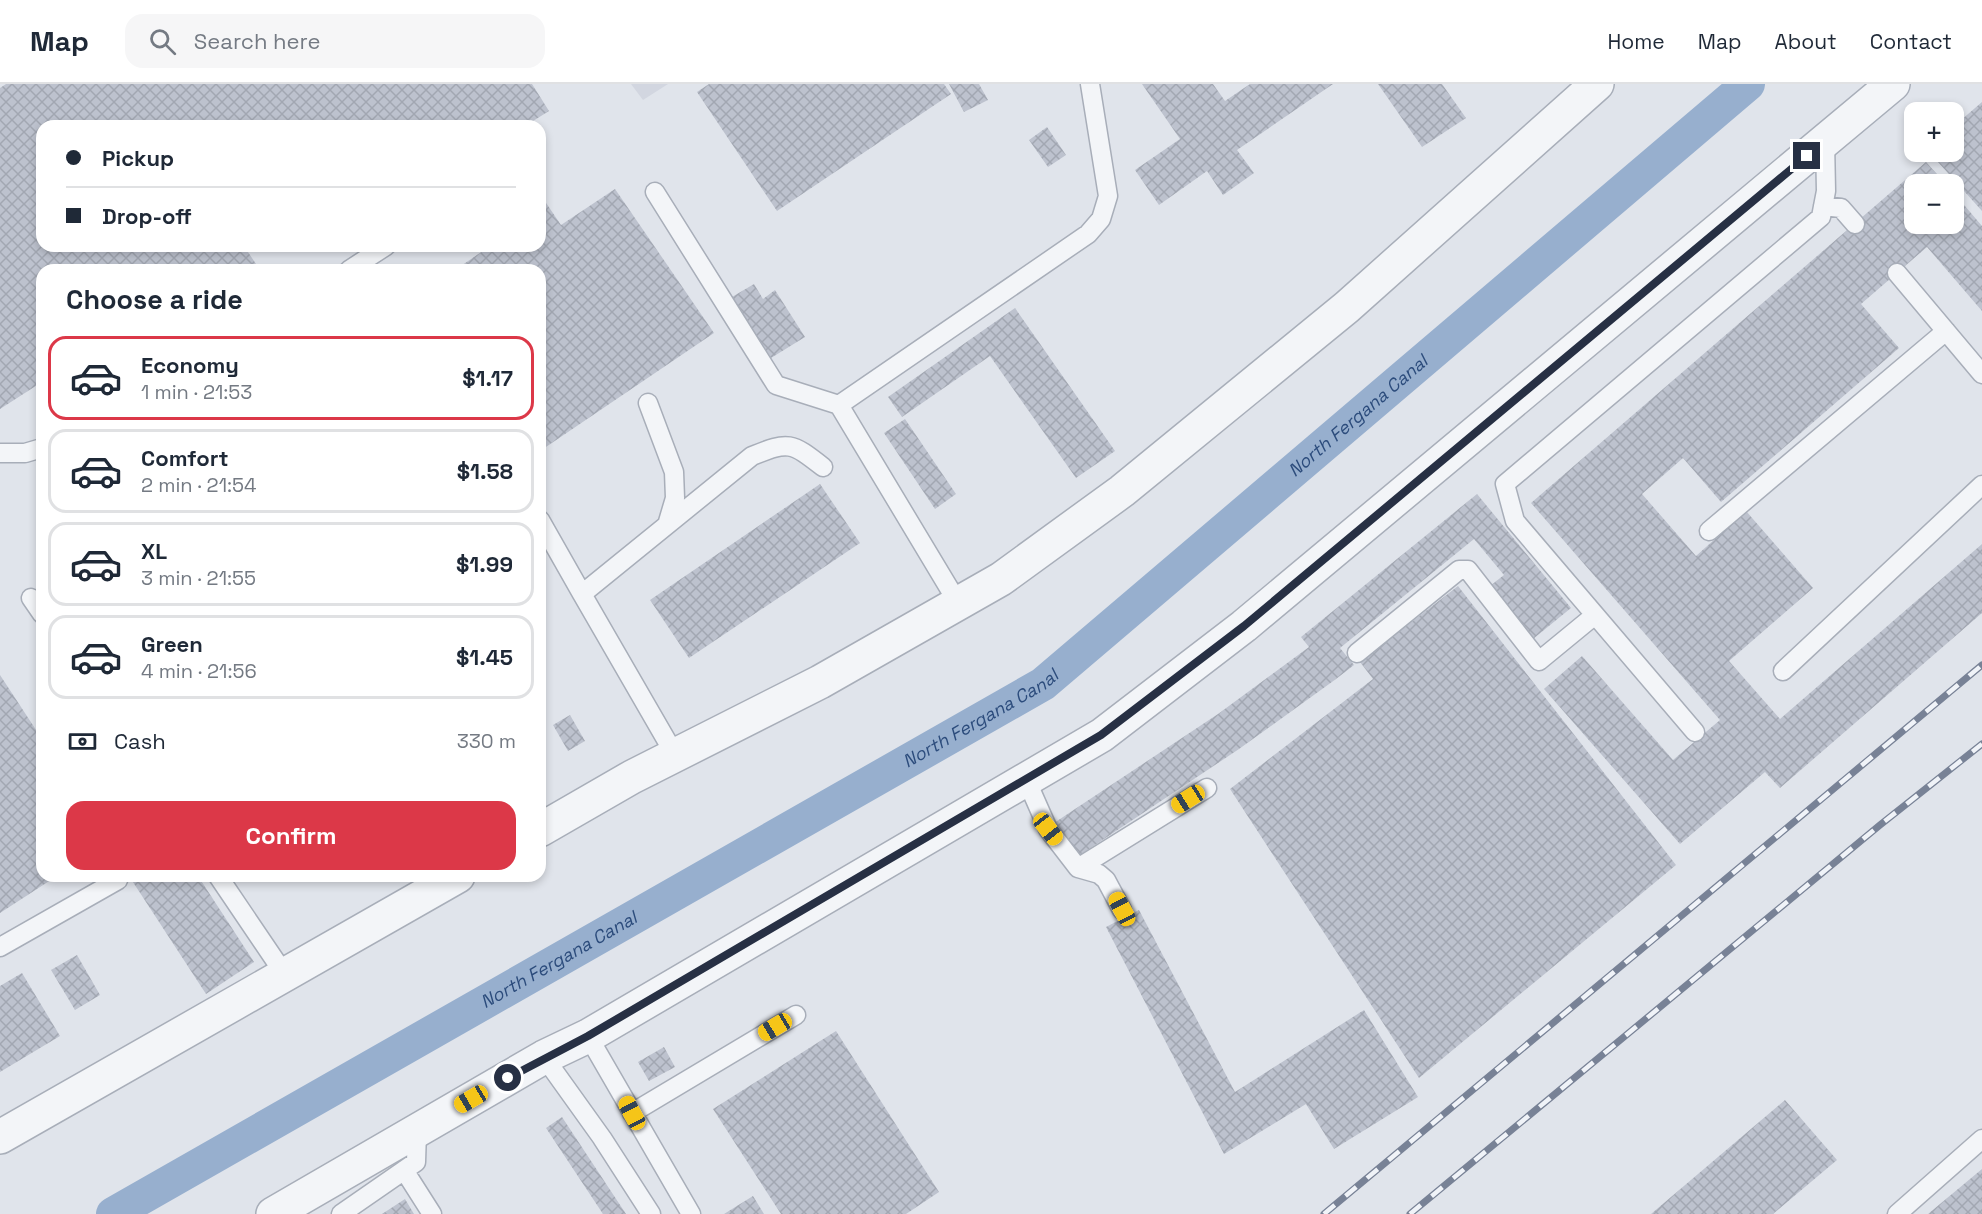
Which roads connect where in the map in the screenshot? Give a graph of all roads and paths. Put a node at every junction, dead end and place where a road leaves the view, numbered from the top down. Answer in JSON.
{"nodes":[{"id":1,"x":1090,"y":84,"type":"edge"},
{"id":2,"x":1597,"y":84,"type":"edge"},
{"id":3,"x":1893,"y":84,"type":"edge"},
{"id":4,"x":1825,"y":141,"type":"junction"},
{"id":5,"x":655,"y":192,"type":"dead end"},
{"id":6,"x":1823,"y":206,"type":"junction"},
{"id":7,"x":1855,"y":224,"type":"dead end"},
{"id":8,"x":377,"y":252,"type":"edge"},
{"id":9,"x":358,"y":264,"type":"edge"},
{"id":10,"x":1897,"y":273,"type":"dead end"},
{"id":11,"x":1946,"y":331,"type":"junction"},
{"id":12,"x":1982,"y":374,"type":"edge"},
{"id":13,"x":648,"y":403,"type":"dead end"},
{"id":14,"x":839,"y":405,"type":"junction"},
{"id":15,"x":36,"y":450,"type":"edge"},
{"id":16,"x":0,"y":453,"type":"edge"},
{"id":17,"x":823,"y":467,"type":"dead end"},
{"id":18,"x":1982,"y":485,"type":"edge"},
{"id":19,"x":667,"y":525,"type":"junction"},
{"id":20,"x":546,"y":531,"type":"edge"},
{"id":21,"x":1709,"y":531,"type":"dead end"},
{"id":22,"x":582,"y":594,"type":"junction"},
{"id":23,"x":32,"y":598,"type":"dead end"},
{"id":24,"x":958,"y":603,"type":"junction"},
{"id":25,"x":36,"y":604,"type":"edge"},
{"id":26,"x":1596,"y":615,"type":"junction"},
{"id":27,"x":1357,"y":652,"type":"dead end"},
{"id":28,"x":1783,"y":671,"type":"dead end"},
{"id":29,"x":1695,"y":732,"type":"dead end"},
{"id":30,"x":675,"y":755,"type":"junction"},
{"id":31,"x":1026,"y":779,"type":"junction"},
{"id":32,"x":1207,"y":788,"type":"dead end"},
{"id":33,"x":546,"y":827,"type":"edge"},
{"id":34,"x":1078,"y":868,"type":"junction"},
{"id":35,"x":114,"y":882,"type":"edge"},
{"id":36,"x":222,"y":882,"type":"edge"},
{"id":37,"x":448,"y":882,"type":"edge"},
{"id":38,"x":1122,"y":909,"type":"dead end"},
{"id":39,"x":0,"y":947,"type":"edge"},
{"id":40,"x":285,"y":975,"type":"junction"},
{"id":41,"x":796,"y":1015,"type":"dead end"},
{"id":42,"x":588,"y":1036,"type":"junction"},
{"id":43,"x":544,"y":1057,"type":"junction"},
{"id":44,"x":632,"y":1113,"type":"junction"},
{"id":45,"x":417,"y":1131,"type":"junction"},
{"id":46,"x":0,"y":1137,"type":"edge"},
{"id":47,"x":1982,"y":1140,"type":"edge"},
{"id":48,"x":404,"y":1170,"type":"junction"},
{"id":49,"x":273,"y":1214,"type":"edge"},
{"id":50,"x":341,"y":1214,"type":"edge"},
{"id":51,"x":432,"y":1214,"type":"edge"},
{"id":52,"x":651,"y":1214,"type":"edge"},
{"id":53,"x":690,"y":1214,"type":"edge"},
{"id":54,"x":1897,"y":1214,"type":"edge"}],
"edges":[{"from":1,"to":14,"type":"lane"},
{"from":2,"to":24,"type":"street"},
{"from":3,"to":4,"type":"street"},
{"from":4,"to":6,"type":"lane"},
{"from":4,"to":31,"type":"street"},
{"from":5,"to":14,"type":"lane"},
{"from":6,"to":7,"type":"lane"},
{"from":6,"to":26,"type":"lane"},
{"from":8,"to":9,"type":"lane"},
{"from":10,"to":11,"type":"lane"},
{"from":11,"to":12,"type":"lane"},
{"from":11,"to":21,"type":"lane"},
{"from":13,"to":19,"type":"lane"},
{"from":14,"to":24,"type":"lane"},
{"from":15,"to":16,"type":"lane"},
{"from":17,"to":19,"type":"lane"},
{"from":18,"to":28,"type":"lane"},
{"from":19,"to":22,"type":"lane"},
{"from":20,"to":22,"type":"lane"},
{"from":22,"to":30,"type":"lane"},
{"from":23,"to":25,"type":"lane"},
{"from":24,"to":30,"type":"street"},
{"from":26,"to":27,"type":"lane"},
{"from":26,"to":29,"type":"lane"},
{"from":30,"to":33,"type":"street"},
{"from":31,"to":34,"type":"lane"},
{"from":31,"to":42,"type":"street"},
{"from":32,"to":34,"type":"lane"},
{"from":34,"to":38,"type":"lane"},
{"from":35,"to":39,"type":"lane"},
{"from":36,"to":40,"type":"lane"},
{"from":37,"to":40,"type":"street"},
{"from":40,"to":46,"type":"street"},
{"from":41,"to":44,"type":"lane"},
{"from":42,"to":43,"type":"street"},
{"from":42,"to":44,"type":"lane"},
{"from":43,"to":45,"type":"street"},
{"from":43,"to":52,"type":"lane"},
{"from":44,"to":53,"type":"lane"},
{"from":45,"to":48,"type":"lane"},
{"from":45,"to":49,"type":"street"},
{"from":47,"to":54,"type":"lane"},
{"from":48,"to":50,"type":"lane"},
{"from":48,"to":51,"type":"lane"}]}
